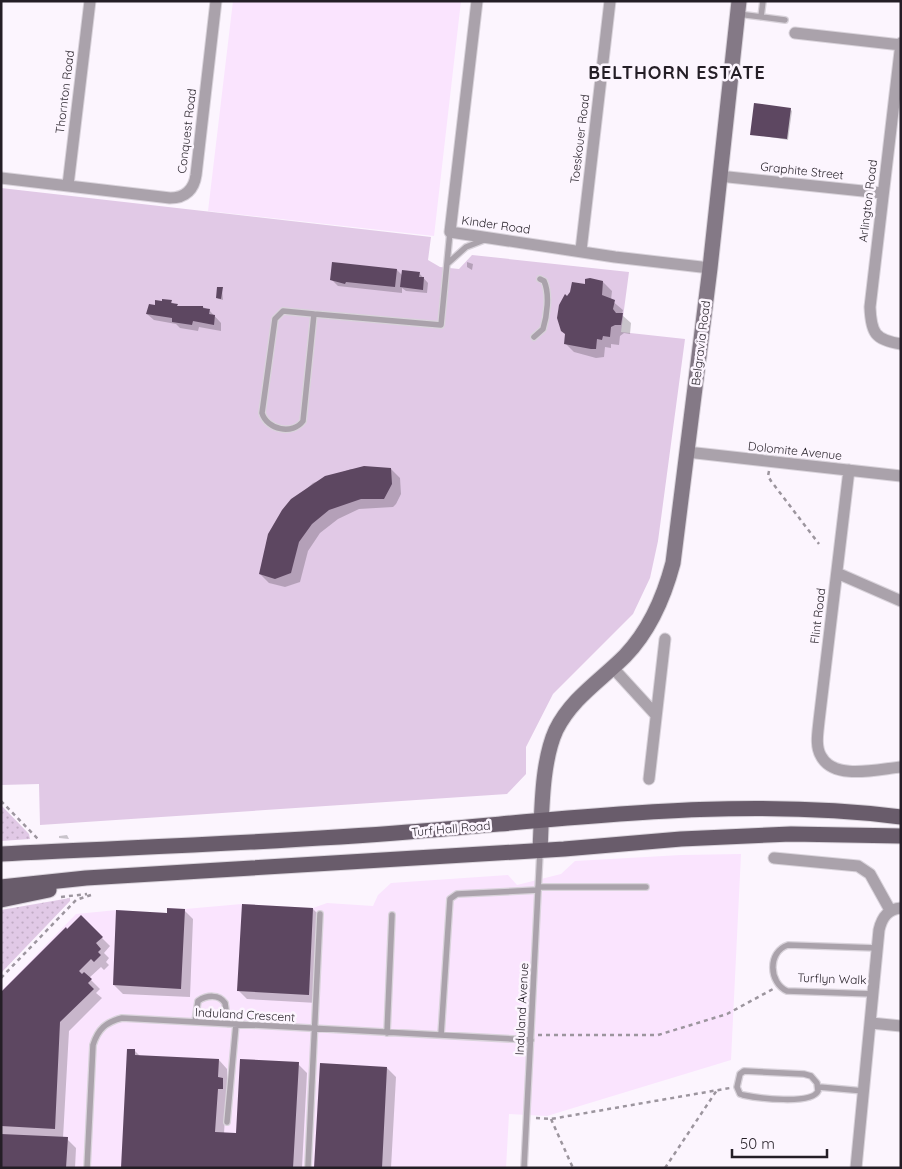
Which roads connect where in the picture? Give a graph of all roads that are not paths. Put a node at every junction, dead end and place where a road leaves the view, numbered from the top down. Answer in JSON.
{"nodes":[{"id":1,"x":90,"y":1,"type":"edge"},
{"id":2,"x":216,"y":1,"type":"edge"},
{"id":3,"x":477,"y":1,"type":"edge"},
{"id":4,"x":610,"y":1,"type":"edge"},
{"id":5,"x":763,"y":1,"type":"edge"},
{"id":6,"x":738,"y":8,"type":"edge"},
{"id":7,"x":761,"y":17,"type":"junction"},
{"id":8,"x":784,"y":20,"type":"dead end"},
{"id":9,"x":795,"y":33,"type":"dead end"},
{"id":10,"x":901,"y":44,"type":"edge"},
{"id":11,"x":899,"y":74,"type":"edge"},
{"id":12,"x":720,"y":176,"type":"junction"},
{"id":13,"x":1,"y":178,"type":"edge"},
{"id":14,"x":68,"y":185,"type":"junction"},
{"id":15,"x":882,"y":193,"type":"junction"},
{"id":16,"x":450,"y":232,"type":"junction"},
{"id":17,"x":491,"y":237,"type":"junction"},
{"id":18,"x":581,"y":250,"type":"junction"},
{"id":19,"x":447,"y":264,"type":"junction"},
{"id":20,"x":710,"y":268,"type":"junction"},
{"id":21,"x":540,"y":279,"type":"dead end"},
{"id":22,"x":314,"y":314,"type":"junction"},
{"id":23,"x":534,"y":337,"type":"dead end"},
{"id":24,"x":901,"y":344,"type":"edge"},
{"id":25,"x":687,"y":452,"type":"junction"},
{"id":26,"x":849,"y":470,"type":"junction"},
{"id":27,"x":901,"y":476,"type":"edge"},
{"id":28,"x":837,"y":573,"type":"junction"},
{"id":29,"x":901,"y":601,"type":"edge"},
{"id":30,"x":665,"y":639,"type":"dead end"},
{"id":31,"x":613,"y":668,"type":"junction"},
{"id":32,"x":656,"y":715,"type":"junction"},
{"id":33,"x":901,"y":767,"type":"edge"},
{"id":34,"x":649,"y":779,"type":"dead end"},
{"id":35,"x":901,"y":817,"type":"edge"},
{"id":36,"x":542,"y":821,"type":"junction"},
{"id":37,"x":901,"y":836,"type":"edge"},
{"id":38,"x":540,"y":850,"type":"junction"},
{"id":39,"x":1,"y":854,"type":"edge"},
{"id":40,"x":774,"y":858,"type":"dead end"},
{"id":41,"x":86,"y":878,"type":"junction"},
{"id":42,"x":1,"y":887,"type":"edge"},
{"id":43,"x":646,"y":887,"type":"dead end"},
{"id":44,"x":538,"y":888,"type":"junction"},
{"id":45,"x":1,"y":900,"type":"edge"},
{"id":46,"x":896,"y":909,"type":"edge"},
{"id":47,"x":320,"y":914,"type":"dead end"},
{"id":48,"x":392,"y":915,"type":"dead end"},
{"id":49,"x":877,"y":948,"type":"junction"},
{"id":50,"x":874,"y":994,"type":"junction"},
{"id":51,"x":195,"y":1022,"type":"junction"},
{"id":52,"x":871,"y":1023,"type":"junction"},
{"id":53,"x":228,"y":1024,"type":"junction"},
{"id":54,"x":236,"y":1024,"type":"junction"},
{"id":55,"x":901,"y":1026,"type":"edge"},
{"id":56,"x":314,"y":1029,"type":"junction"},
{"id":57,"x":387,"y":1033,"type":"junction"},
{"id":58,"x":441,"y":1036,"type":"junction"},
{"id":59,"x":531,"y":1038,"type":"junction"},
{"id":60,"x":819,"y":1087,"type":"junction"},
{"id":61,"x":864,"y":1091,"type":"junction"},
{"id":62,"x":227,"y":1122,"type":"dead end"},
{"id":63,"x":308,"y":1166,"type":"dead end"},
{"id":64,"x":87,"y":1168,"type":"edge"},
{"id":65,"x":524,"y":1168,"type":"edge"},
{"id":66,"x":856,"y":1168,"type":"edge"}],
"edges":[{"from":1,"to":14,"type":"street","name":"Thornton Road"},
{"from":2,"to":14,"type":"street","name":"Conquest Road"},
{"from":3,"to":16,"type":"street","name":"Kinder Road"},
{"from":4,"to":18,"type":"street","name":"Toeskouer Road"},
{"from":5,"to":7,"type":"lane"},
{"from":6,"to":7,"type":"lane"},
{"from":6,"to":12,"type":"street","name":"Belgravia Road"},
{"from":7,"to":8,"type":"lane"},
{"from":9,"to":10,"type":"street"},
{"from":10,"to":11,"type":"street","name":"Arlington Road"},
{"from":11,"to":15,"type":"street","name":"Arlington Road"},
{"from":12,"to":15,"type":"street","name":"Graphite Street"},
{"from":12,"to":20,"type":"street","name":"Belgravia Road"},
{"from":13,"to":14,"type":"street","name":"Conquest Road"},
{"from":15,"to":24,"type":"street","name":"Arlington Road"},
{"from":16,"to":17,"type":"street","name":"Kinder Road"},
{"from":16,"to":19,"type":"lane"},
{"from":17,"to":18,"type":"street","name":"Kinder Road"},
{"from":17,"to":19,"type":"lane"},
{"from":18,"to":20,"type":"street","name":"Kinder Road"},
{"from":19,"to":22,"type":"lane"},
{"from":20,"to":25,"type":"street","name":"Belgravia Road"},
{"from":21,"to":23,"type":"lane"},
{"from":22,"to":22,"type":"lane"},
{"from":25,"to":26,"type":"street","name":"Dolomite Avenue"},
{"from":25,"to":31,"type":"street","name":"Belgravia Road"},
{"from":26,"to":27,"type":"street","name":"Dolomite Avenue"},
{"from":26,"to":28,"type":"street","name":"Flint Road"},
{"from":28,"to":29,"type":"street"},
{"from":28,"to":33,"type":"street","name":"Flint Road"},
{"from":30,"to":32,"type":"street"},
{"from":31,"to":32,"type":"street"},
{"from":31,"to":36,"type":"street","name":"Belgravia Road"},
{"from":32,"to":34,"type":"street"},
{"from":35,"to":36,"type":"main road","name":"Turf Hall Road"},
{"from":36,"to":38,"type":"street","name":"Belgravia Road"},
{"from":36,"to":39,"type":"main road","name":"Turf Hall Road"},
{"from":37,"to":38,"type":"main road","name":"Turf Hall Road"},
{"from":38,"to":41,"type":"main road","name":"Turf Hall Road"},
{"from":38,"to":44,"type":"lane","name":"Induland Avenue"},
{"from":40,"to":46,"type":"street","name":"Turflyn Walk"},
{"from":41,"to":42,"type":"main road","name":"Turf Hall Road"},
{"from":41,"to":45,"type":"main road"},
{"from":43,"to":44,"type":"lane"},
{"from":44,"to":58,"type":"lane"},
{"from":44,"to":59,"type":"lane","name":"Induland Avenue"},
{"from":46,"to":49,"type":"street","name":"Turflyn Walk"},
{"from":47,"to":56,"type":"lane"},
{"from":48,"to":57,"type":"lane"},
{"from":49,"to":50,"type":"street","name":"Turflyn Walk"},
{"from":49,"to":50,"type":"lane","name":"Turflyn Walk"},
{"from":50,"to":52,"type":"street","name":"Turflyn Walk"},
{"from":51,"to":53,"type":"lane","name":"Induland Crescent"},
{"from":51,"to":53,"type":"lane"},
{"from":51,"to":64,"type":"lane","name":"Induland Crescent"},
{"from":52,"to":55,"type":"street"},
{"from":52,"to":61,"type":"street","name":"Turflyn Walk"},
{"from":53,"to":54,"type":"lane","name":"Induland Crescent"},
{"from":54,"to":56,"type":"lane","name":"Induland Crescent"},
{"from":54,"to":62,"type":"lane"},
{"from":56,"to":57,"type":"lane","name":"Induland Crescent"},
{"from":56,"to":63,"type":"lane"},
{"from":57,"to":58,"type":"lane","name":"Induland Crescent"},
{"from":58,"to":59,"type":"lane","name":"Induland Crescent"},
{"from":59,"to":65,"type":"lane","name":"Induland Avenue"},
{"from":60,"to":60,"type":"lane"},
{"from":60,"to":61,"type":"lane"},
{"from":61,"to":66,"type":"street","name":"Turflyn Walk"}]}
